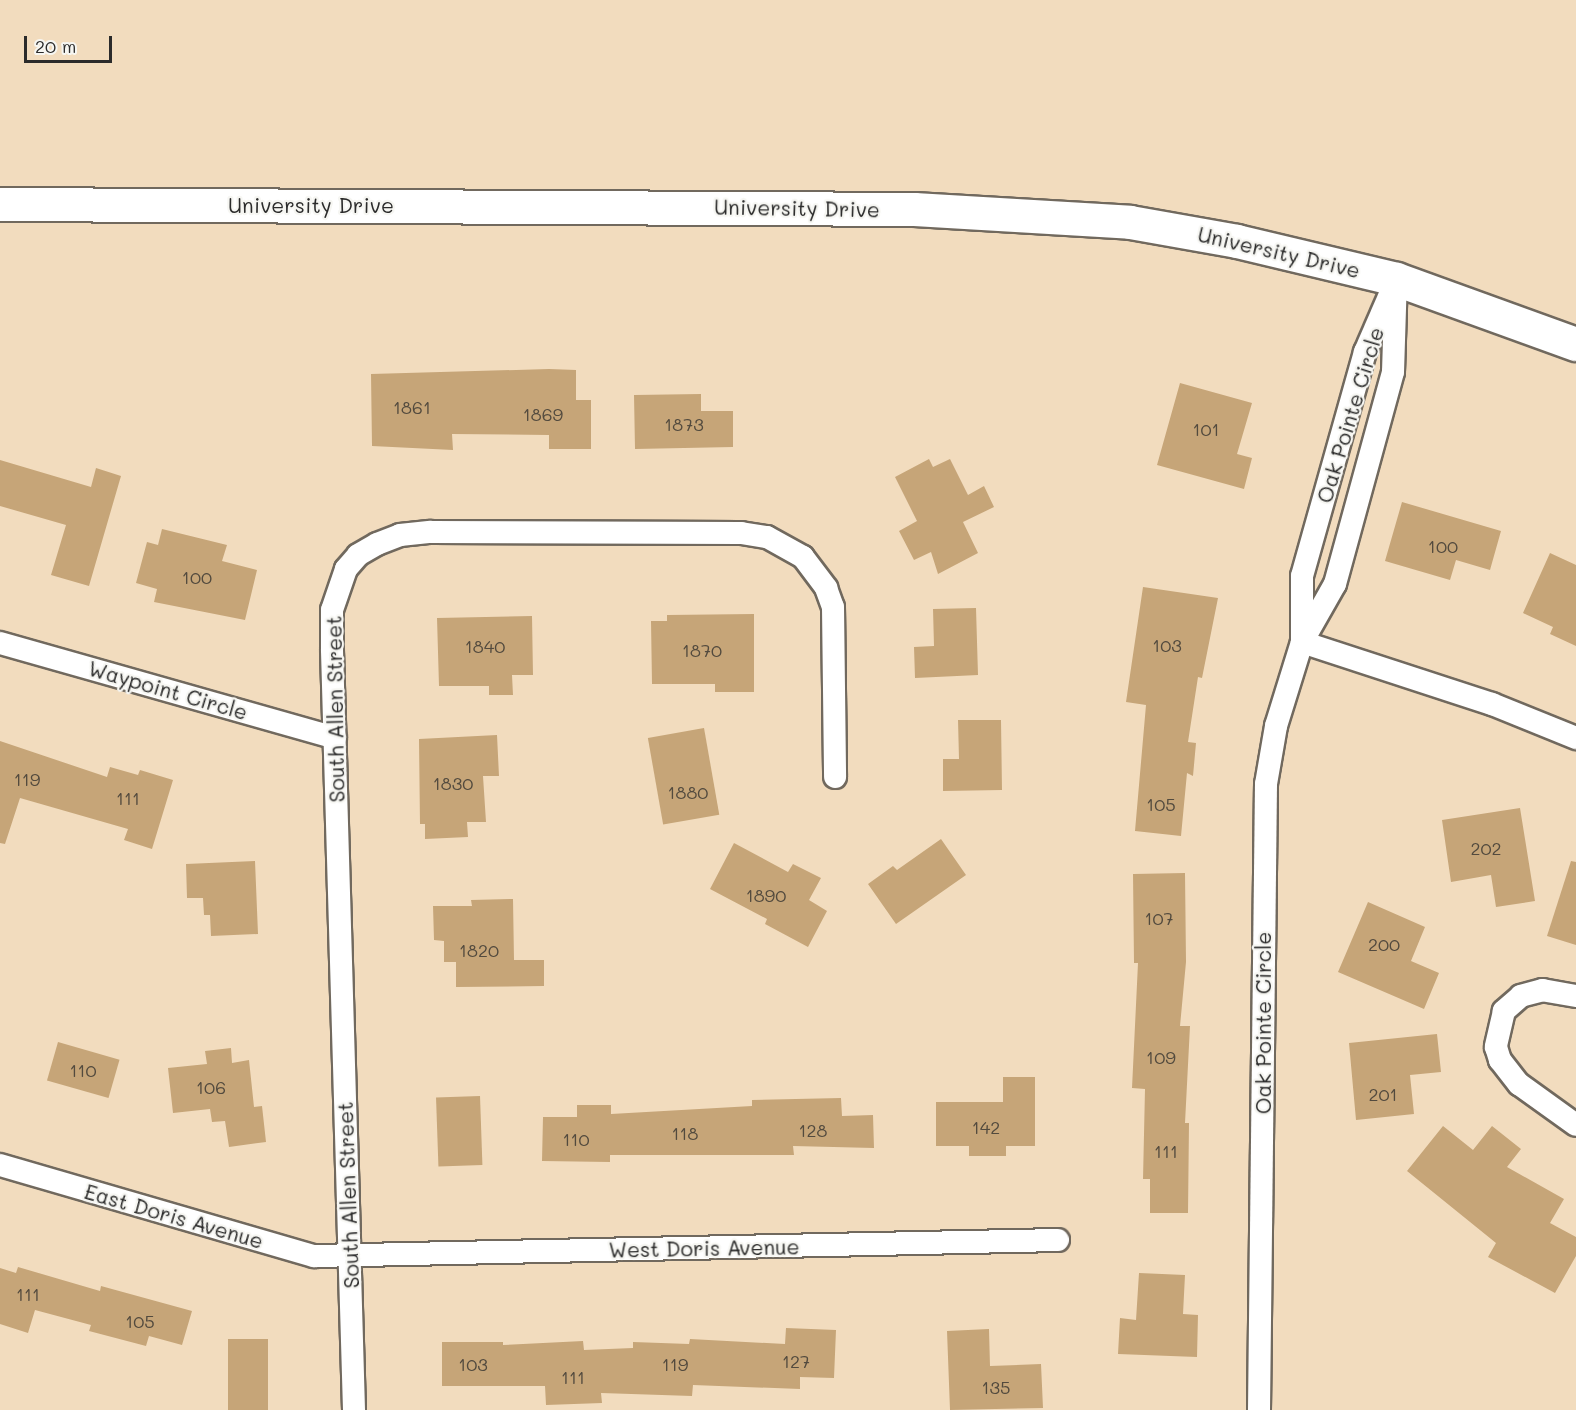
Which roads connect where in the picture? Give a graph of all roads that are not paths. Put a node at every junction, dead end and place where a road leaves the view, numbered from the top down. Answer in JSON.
{"nodes":[{"id":1,"x":0,"y":204,"type":"edge"},
{"id":2,"x":1396,"y":279,"type":"junction"},
{"id":3,"x":1576,"y":344,"type":"edge"},
{"id":4,"x":1302,"y":642,"type":"junction"},
{"id":5,"x":0,"y":643,"type":"edge"},
{"id":6,"x":335,"y":738,"type":"junction"},
{"id":7,"x":1576,"y":738,"type":"edge"},
{"id":8,"x":835,"y":777,"type":"dead end"},
{"id":9,"x":1576,"y":996,"type":"edge"},
{"id":10,"x":1576,"y":1125,"type":"edge"},
{"id":11,"x":0,"y":1165,"type":"edge"},
{"id":12,"x":1058,"y":1240,"type":"dead end"},
{"id":13,"x":350,"y":1257,"type":"junction"},
{"id":14,"x":354,"y":1410,"type":"edge"},
{"id":15,"x":1259,"y":1410,"type":"edge"}],
"edges":[{"from":1,"to":2,"type":"main road","name":"University Drive"},
{"from":2,"to":3,"type":"main road","name":"University Drive"},
{"from":2,"to":4,"type":"street","name":"Oak Pointe Circle"},
{"from":2,"to":4,"type":"street","name":"Oak Pointe Circle"},
{"from":4,"to":7,"type":"street"},
{"from":4,"to":15,"type":"street","name":"Oak Pointe Circle"},
{"from":5,"to":6,"type":"street","name":"Waypoint Circle"},
{"from":6,"to":8,"type":"street","name":"South Allen Street"},
{"from":6,"to":13,"type":"street","name":"South Allen Street"},
{"from":9,"to":10,"type":"street"},
{"from":11,"to":13,"type":"street","name":"East Doris Avenue"},
{"from":12,"to":13,"type":"street","name":"West Doris Avenue"},
{"from":13,"to":14,"type":"street","name":"South Allen Street"}]}
